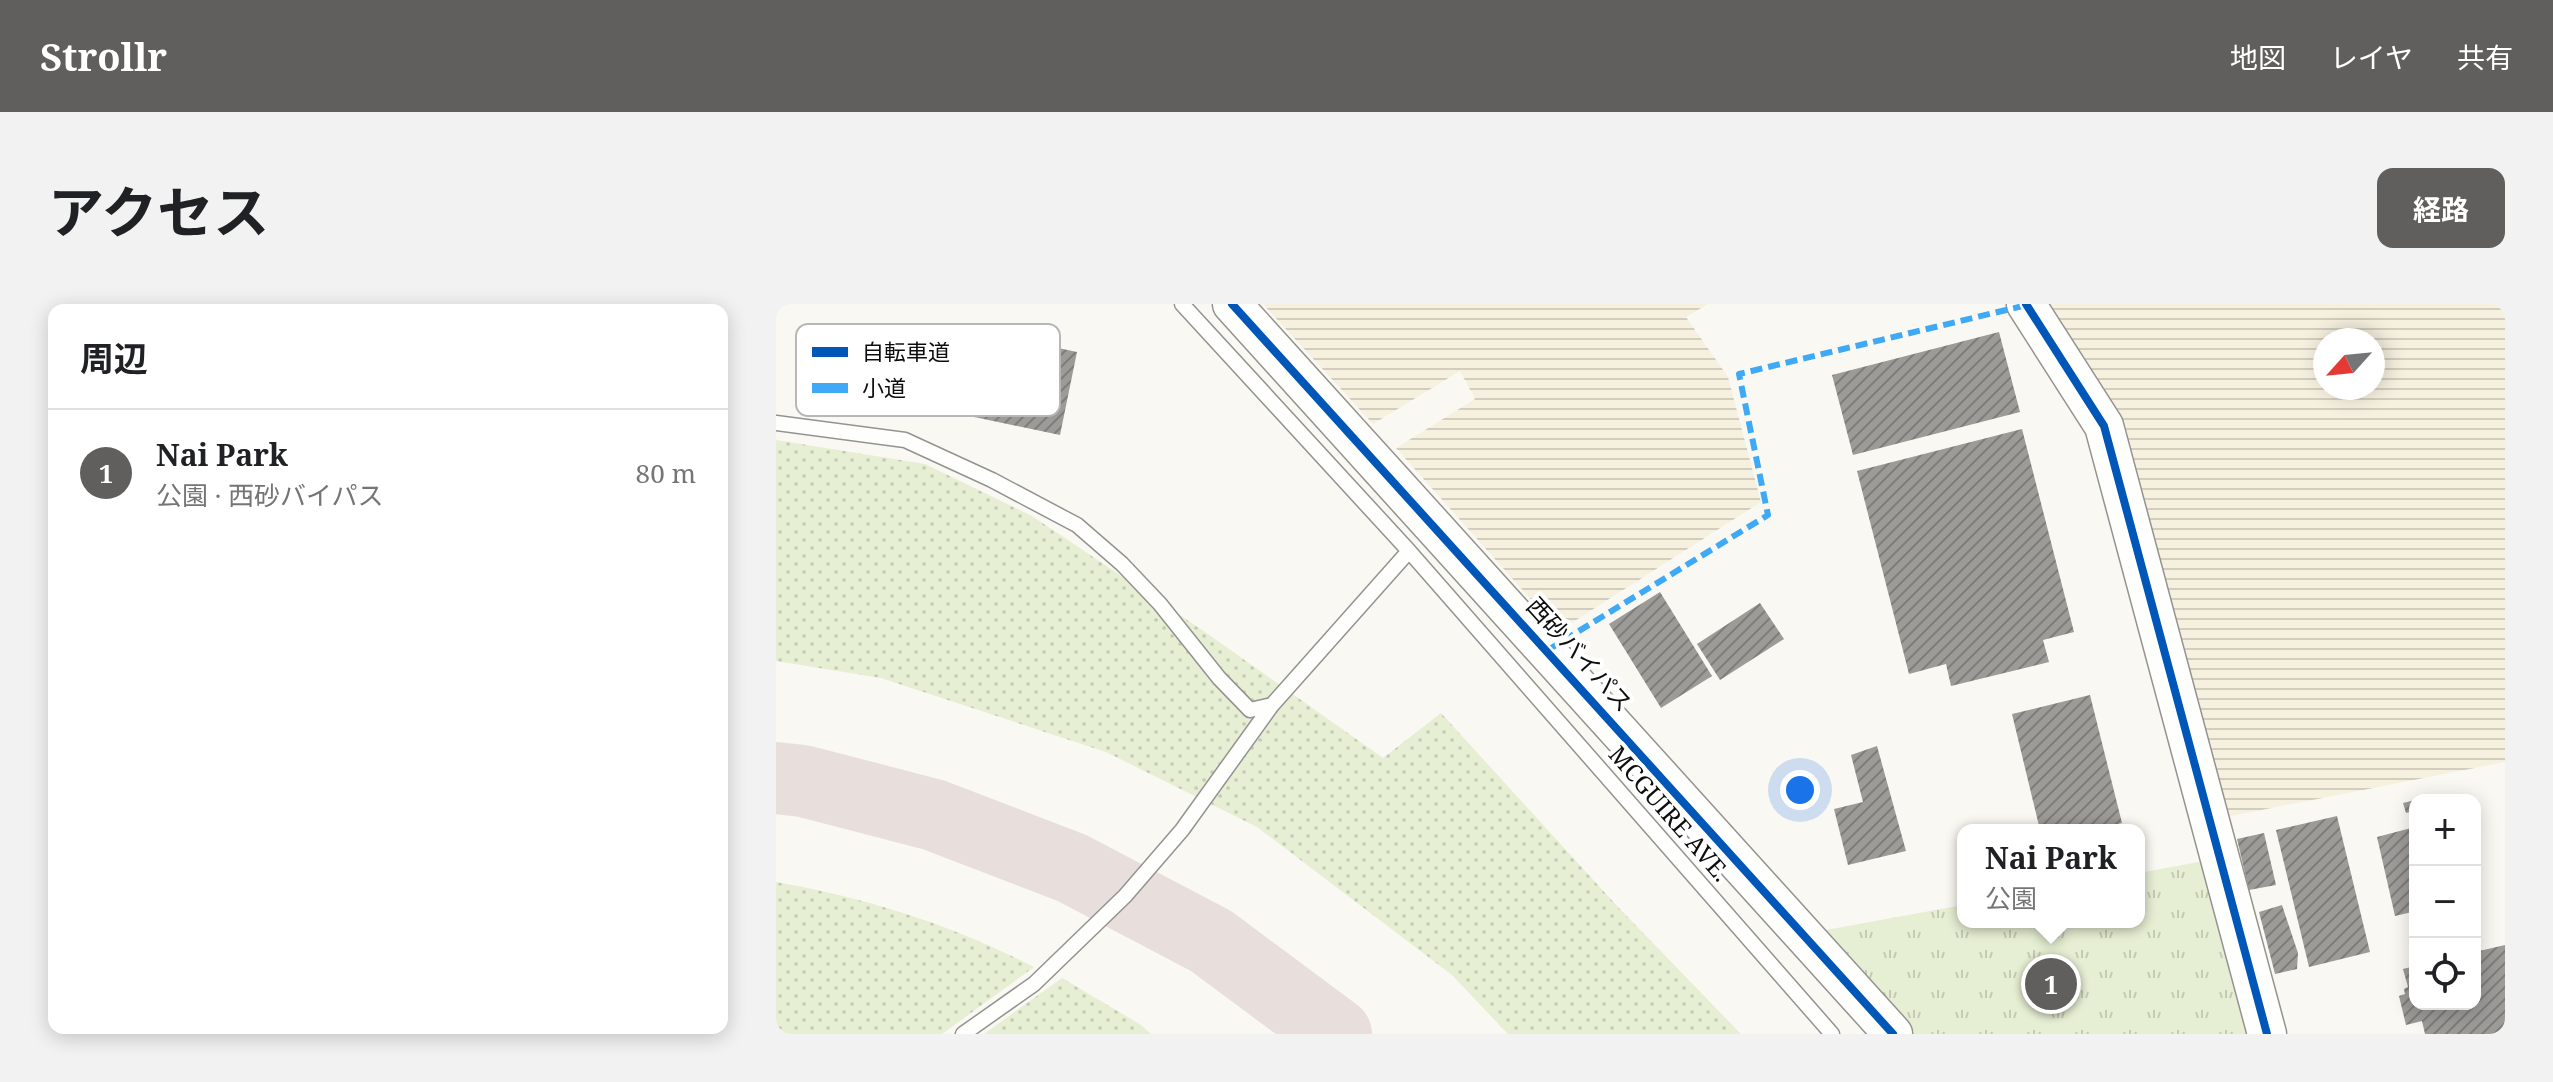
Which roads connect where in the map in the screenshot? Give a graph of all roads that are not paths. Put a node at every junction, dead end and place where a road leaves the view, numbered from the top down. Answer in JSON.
{"nodes":[{"id":1,"x":1182,"y":304,"type":"edge"},
{"id":2,"x":1232,"y":304,"type":"edge"},
{"id":3,"x":2026,"y":304,"type":"edge"},
{"id":4,"x":776,"y":423,"type":"edge"},
{"id":5,"x":1409,"y":551,"type":"junction"},
{"id":6,"x":1272,"y":705,"type":"junction"},
{"id":7,"x":963,"y":1034,"type":"edge"},
{"id":8,"x":1832,"y":1034,"type":"edge"},
{"id":9,"x":1893,"y":1034,"type":"edge"},
{"id":10,"x":2267,"y":1034,"type":"edge"}],
"edges":[{"from":1,"to":5,"type":"lane","name":"MCGUIRE AVE."},
{"from":2,"to":9,"type":"street","name":"西砂バイパス"},
{"from":3,"to":10,"type":"street"},
{"from":4,"to":6,"type":"lane"},
{"from":5,"to":6,"type":"lane"},
{"from":5,"to":8,"type":"lane","name":"MCGUIRE AVE."},
{"from":6,"to":7,"type":"lane"}]}
